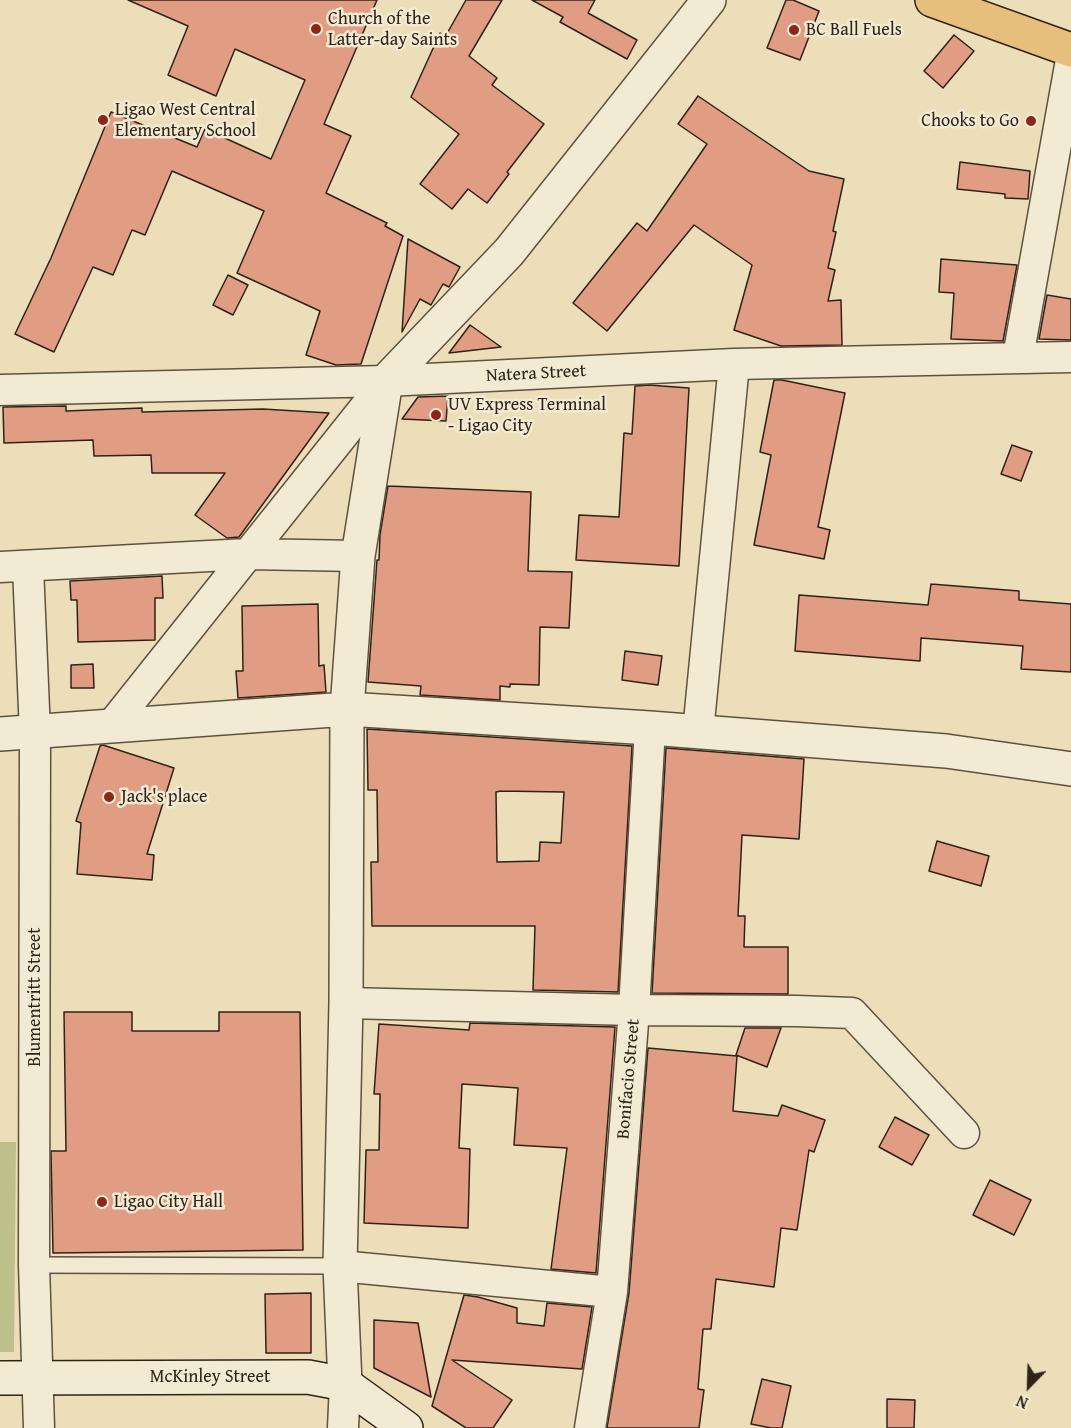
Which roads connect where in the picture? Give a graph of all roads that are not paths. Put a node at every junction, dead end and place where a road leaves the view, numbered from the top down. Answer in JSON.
{"nodes":[{"id":1,"x":709,"y":0,"type":"edge"},
{"id":2,"x":932,"y":0,"type":"edge"},
{"id":3,"x":1071,"y":50,"type":"edge"},
{"id":4,"x":1071,"y":60,"type":"edge"},
{"id":5,"x":1018,"y":357,"type":"junction"},
{"id":6,"x":1071,"y":357,"type":"edge"},
{"id":7,"x":734,"y":364,"type":"junction"},
{"id":8,"x":386,"y":381,"type":"junction"},
{"id":9,"x":0,"y":390,"type":"edge"},
{"id":10,"x":247,"y":554,"type":"junction"},
{"id":11,"x":358,"y":556,"type":"junction"},
{"id":12,"x":14,"y":567,"type":"edge"},
{"id":13,"x":347,"y":709,"type":"junction"},
{"id":14,"x":111,"y":726,"type":"junction"},
{"id":15,"x":650,"y":728,"type":"junction"},
{"id":16,"x":698,"y":732,"type":"junction"},
{"id":17,"x":35,"y":733,"type":"junction"},
{"id":18,"x":0,"y":734,"type":"edge"},
{"id":19,"x":1071,"y":769,"type":"edge"},
{"id":20,"x":346,"y":1003,"type":"junction"},
{"id":21,"x":634,"y":1010,"type":"junction"},
{"id":22,"x":964,"y":1133,"type":"dead end"},
{"id":23,"x":34,"y":1265,"type":"junction"},
{"id":24,"x":340,"y":1266,"type":"junction"},
{"id":25,"x":612,"y":1292,"type":"junction"},
{"id":26,"x":36,"y":1377,"type":"junction"},
{"id":27,"x":0,"y":1378,"type":"edge"},
{"id":28,"x":345,"y":1384,"type":"junction"},
{"id":29,"x":39,"y":1428,"type":"edge"},
{"id":30,"x":343,"y":1428,"type":"edge"},
{"id":31,"x":406,"y":1428,"type":"edge"},
{"id":32,"x":590,"y":1428,"type":"edge"}],
"edges":[{"from":1,"to":8,"type":"street"},
{"from":2,"to":3,"type":"highway"},
{"from":4,"to":5,"type":"street"},
{"from":5,"to":6,"type":"street","name":"Natera Street"},
{"from":5,"to":7,"type":"street","name":"Natera Street"},
{"from":7,"to":8,"type":"street","name":"Natera Street"},
{"from":7,"to":16,"type":"street"},
{"from":8,"to":9,"type":"street","name":"Natera Street"},
{"from":8,"to":10,"type":"street"},
{"from":8,"to":11,"type":"street"},
{"from":10,"to":11,"type":"street"},
{"from":10,"to":12,"type":"street"},
{"from":10,"to":14,"type":"street"},
{"from":11,"to":13,"type":"street"},
{"from":12,"to":17,"type":"street","name":"Blumentritt Street"},
{"from":13,"to":14,"type":"street"},
{"from":13,"to":15,"type":"street"},
{"from":13,"to":20,"type":"street"},
{"from":14,"to":17,"type":"street"},
{"from":15,"to":16,"type":"street"},
{"from":15,"to":21,"type":"street","name":"Bonifacio Street"},
{"from":16,"to":19,"type":"street"},
{"from":17,"to":18,"type":"street"},
{"from":17,"to":23,"type":"street","name":"Blumentritt Street"},
{"from":20,"to":21,"type":"street"},
{"from":20,"to":24,"type":"street"},
{"from":21,"to":22,"type":"street"},
{"from":21,"to":25,"type":"street","name":"Bonifacio Street"},
{"from":23,"to":24,"type":"lane"},
{"from":23,"to":26,"type":"street","name":"Blumentritt Street"},
{"from":24,"to":25,"type":"street"},
{"from":24,"to":28,"type":"street"},
{"from":25,"to":32,"type":"street","name":"Bonifacio Street"},
{"from":26,"to":27,"type":"street","name":"McKinley Street"},
{"from":26,"to":28,"type":"street","name":"McKinley Street"},
{"from":26,"to":29,"type":"street","name":"Blumentritt Street"},
{"from":28,"to":30,"type":"street"},
{"from":28,"to":31,"type":"street","name":"McKinley Street"}]}
